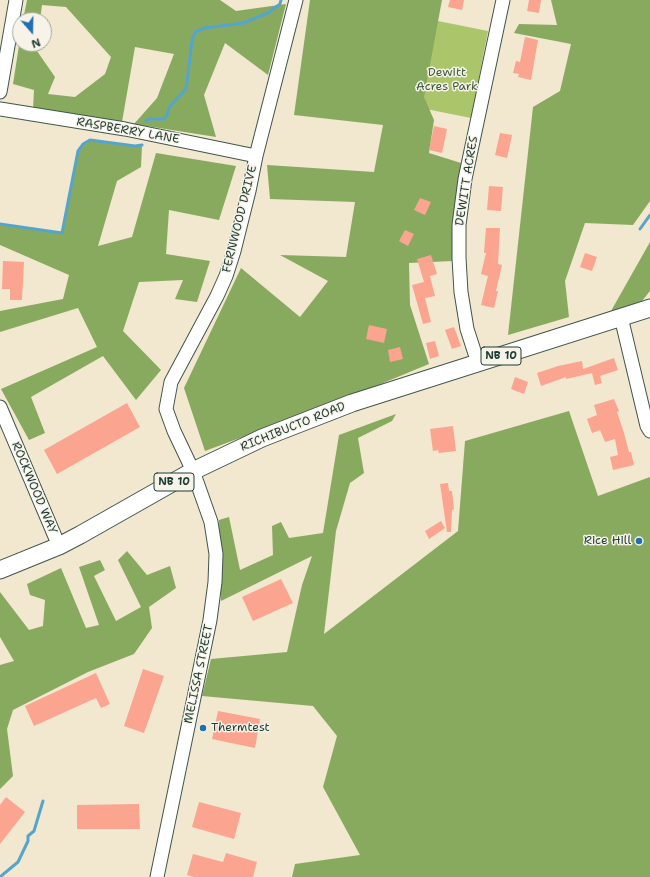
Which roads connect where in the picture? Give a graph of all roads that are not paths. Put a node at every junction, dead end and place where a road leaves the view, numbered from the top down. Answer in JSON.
{"nodes":[{"id":1,"x":16,"y":0,"type":"edge"},
{"id":2,"x":296,"y":0,"type":"edge"},
{"id":3,"x":502,"y":0,"type":"edge"},
{"id":4,"x":0,"y":92,"type":"edge"},
{"id":5,"x":0,"y":109,"type":"edge"},
{"id":6,"x":256,"y":156,"type":"junction"},
{"id":7,"x":650,"y":308,"type":"edge"},
{"id":8,"x":621,"y":317,"type":"junction"},
{"id":9,"x":478,"y":363,"type":"junction"},
{"id":10,"x":0,"y":408,"type":"edge"},
{"id":11,"x":650,"y":431,"type":"edge"},
{"id":12,"x":193,"y":471,"type":"junction"},
{"id":13,"x":59,"y":546,"type":"junction"},
{"id":14,"x":0,"y":570,"type":"edge"},
{"id":15,"x":157,"y":877,"type":"edge"}],
"edges":[{"from":1,"to":4,"type":"street"},
{"from":2,"to":6,"type":"street","name":"FERNWOOD DRIVE"},
{"from":3,"to":9,"type":"street","name":"DEWITT ACRES"},
{"from":5,"to":6,"type":"street","name":"RASPBERRY LANE"},
{"from":6,"to":12,"type":"street","name":"FERNWOOD DRIVE"},
{"from":7,"to":8,"type":"main road","number":"NB 10"},
{"from":8,"to":9,"type":"main road","number":"NB 10"},
{"from":8,"to":11,"type":"street"},
{"from":9,"to":12,"type":"main road","name":"RICHIBUCTO ROAD","number":"NB 10"},
{"from":10,"to":13,"type":"street","name":"ROCKWOOD WAY"},
{"from":12,"to":13,"type":"main road","name":"RICHIBUCTO ROAD","number":"NB 10"},
{"from":12,"to":15,"type":"street","name":"MELISSA STREET"},
{"from":13,"to":14,"type":"main road","name":"RICHIBUCTO ROAD","number":"NB 10"}]}
